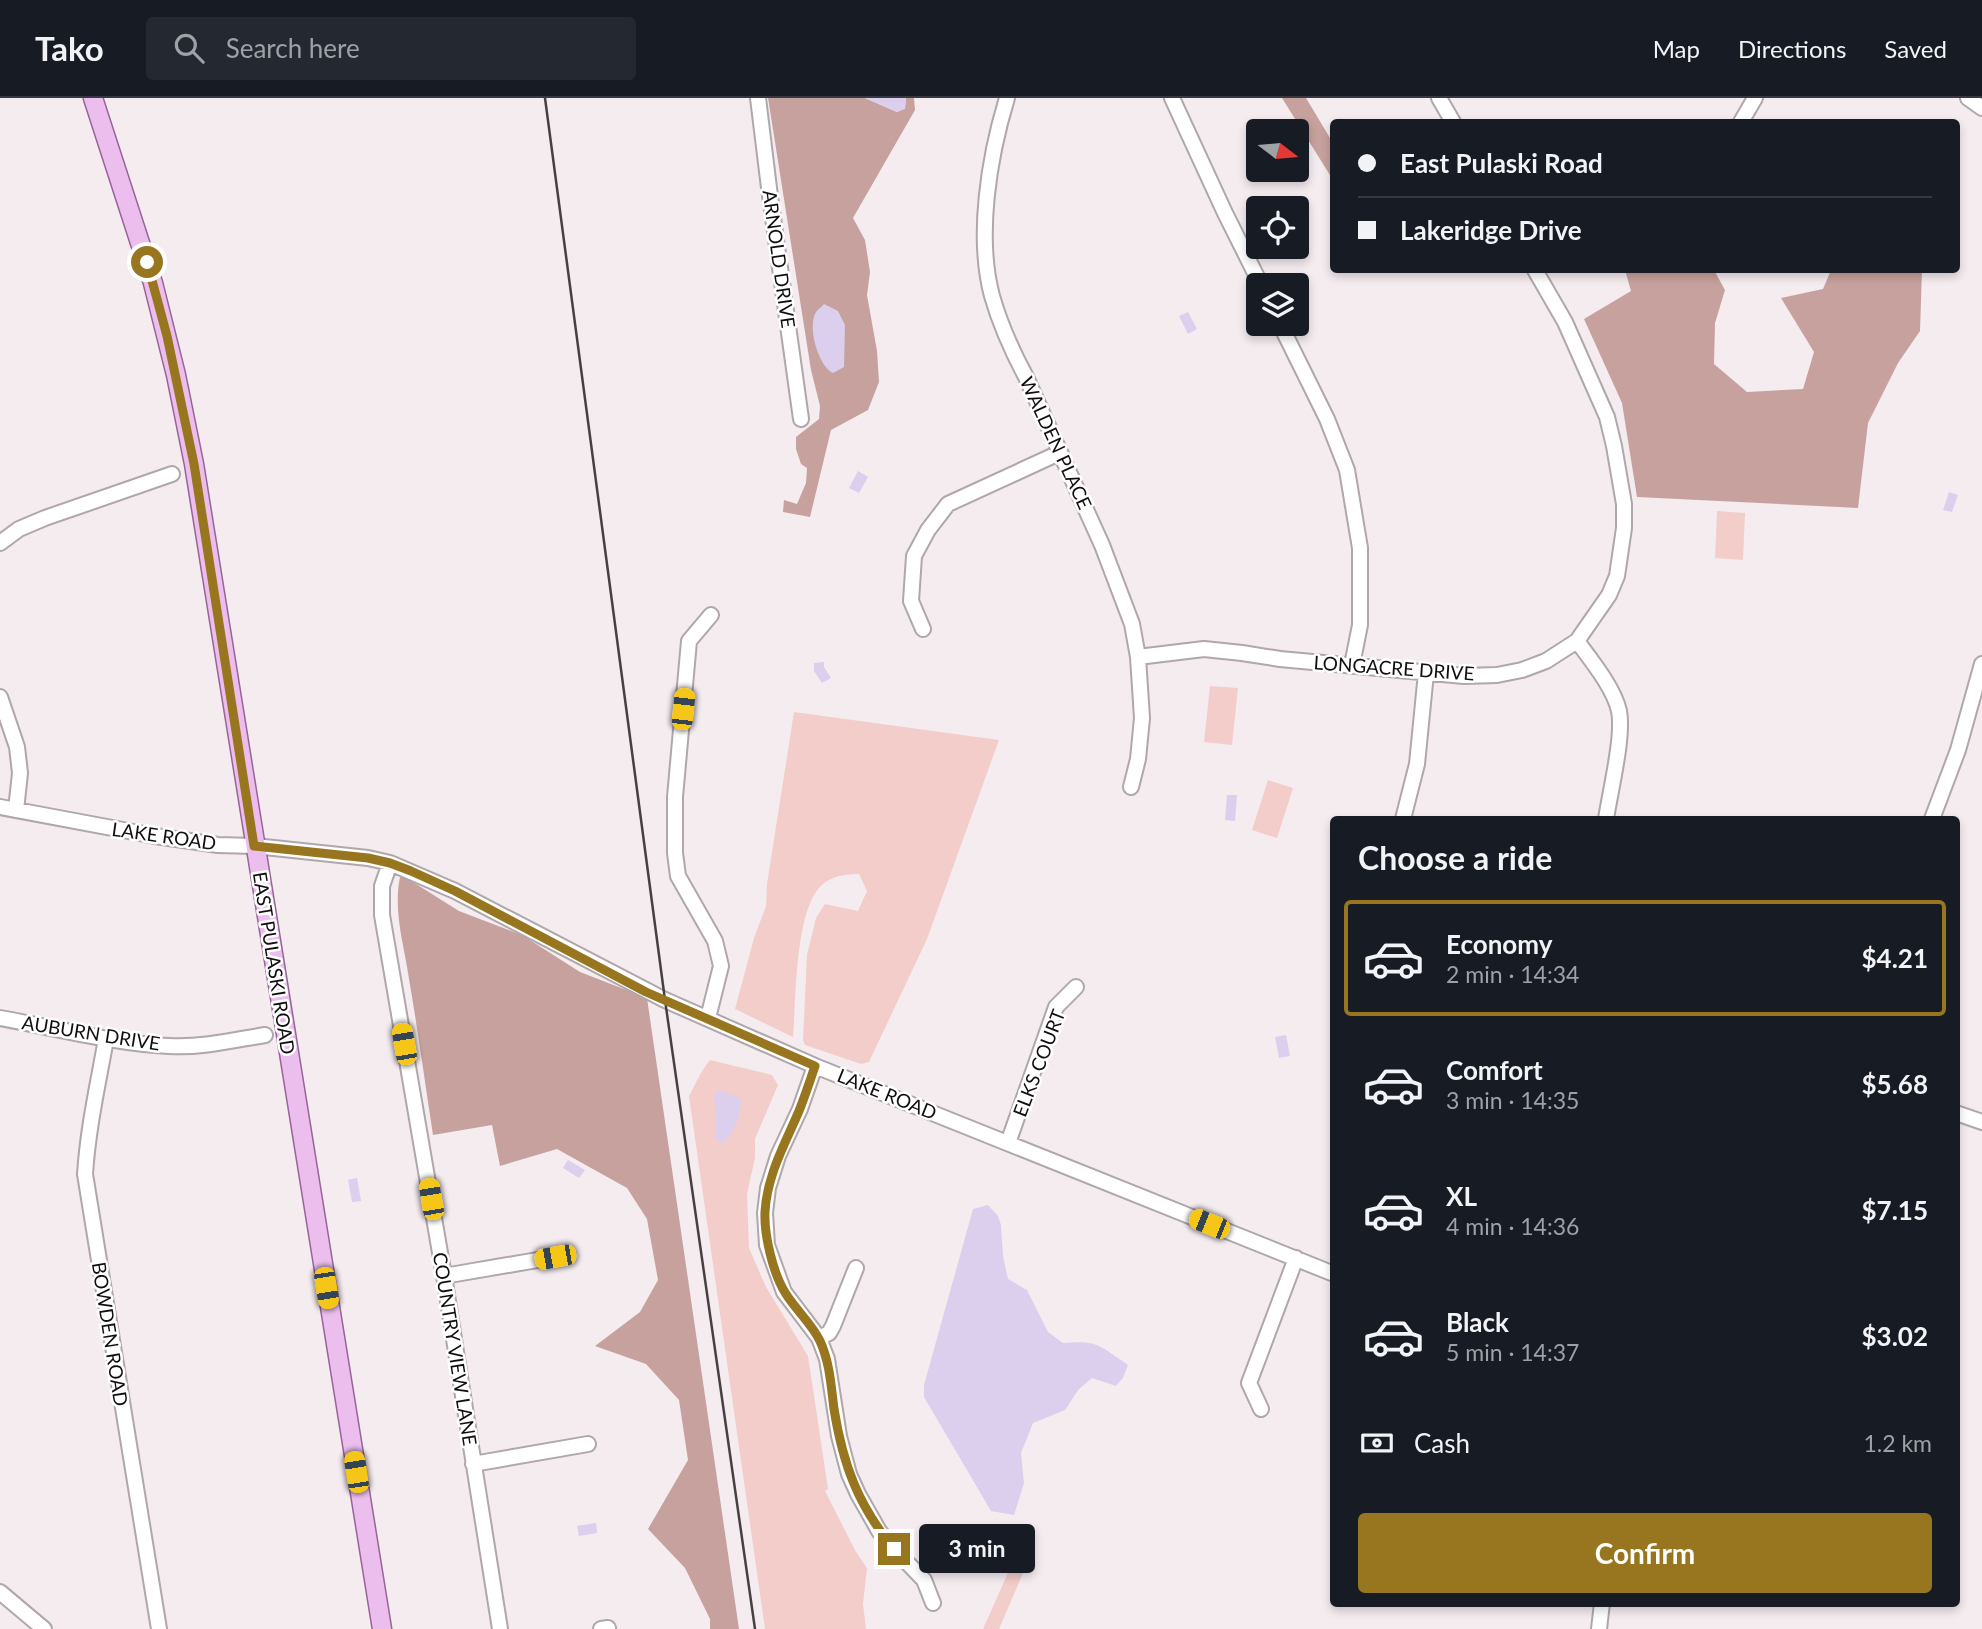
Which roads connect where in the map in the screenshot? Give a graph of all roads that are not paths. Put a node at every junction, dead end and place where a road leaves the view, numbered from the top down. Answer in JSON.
{"nodes":[{"id":1,"x":93,"y":98,"type":"edge"},
{"id":2,"x":758,"y":98,"type":"edge"},
{"id":3,"x":1007,"y":98,"type":"edge"},
{"id":4,"x":1172,"y":98,"type":"edge"},
{"id":5,"x":1439,"y":98,"type":"edge"},
{"id":6,"x":1755,"y":98,"type":"edge"},
{"id":7,"x":1968,"y":98,"type":"edge"},
{"id":8,"x":1982,"y":108,"type":"edge"},
{"id":9,"x":1451,"y":119,"type":"edge"},
{"id":10,"x":1743,"y":119,"type":"edge"},
{"id":11,"x":1255,"y":273,"type":"edge"},
{"id":12,"x":1537,"y":273,"type":"edge"},
{"id":13,"x":1286,"y":336,"type":"edge"},
{"id":14,"x":801,"y":419,"type":"dead end"},
{"id":15,"x":1059,"y":453,"type":"junction"},
{"id":16,"x":172,"y":474,"type":"dead end"},
{"id":17,"x":0,"y":543,"type":"edge"},
{"id":18,"x":712,"y":615,"type":"dead end"},
{"id":19,"x":923,"y":629,"type":"dead end"},
{"id":20,"x":1577,"y":641,"type":"junction"},
{"id":21,"x":1138,"y":657,"type":"junction"},
{"id":22,"x":1982,"y":664,"type":"edge"},
{"id":23,"x":1352,"y":665,"type":"junction"},
{"id":24,"x":1426,"y":674,"type":"junction"},
{"id":25,"x":1978,"y":695,"type":"edge"},
{"id":26,"x":0,"y":697,"type":"edge"},
{"id":27,"x":1131,"y":787,"type":"dead end"},
{"id":28,"x":0,"y":807,"type":"edge"},
{"id":29,"x":16,"y":810,"type":"junction"},
{"id":30,"x":1404,"y":816,"type":"edge"},
{"id":31,"x":1606,"y":816,"type":"edge"},
{"id":32,"x":1933,"y":816,"type":"edge"},
{"id":33,"x":254,"y":846,"type":"junction"},
{"id":34,"x":390,"y":863,"type":"junction"},
{"id":35,"x":1076,"y":987,"type":"dead end"},
{"id":36,"x":0,"y":1018,"type":"edge"},
{"id":37,"x":708,"y":1018,"type":"junction"},
{"id":38,"x":265,"y":1035,"type":"dead end"},
{"id":39,"x":106,"y":1040,"type":"junction"},
{"id":40,"x":815,"y":1066,"type":"junction"},
{"id":41,"x":1960,"y":1114,"type":"edge"},
{"id":42,"x":1982,"y":1122,"type":"edge"},
{"id":43,"x":1008,"y":1143,"type":"junction"},
{"id":44,"x":555,"y":1257,"type":"dead end"},
{"id":45,"x":1296,"y":1258,"type":"junction"},
{"id":46,"x":856,"y":1268,"type":"dead end"},
{"id":47,"x":1330,"y":1272,"type":"edge"},
{"id":48,"x":444,"y":1276,"type":"junction"},
{"id":49,"x":819,"y":1338,"type":"junction"},
{"id":50,"x":1261,"y":1409,"type":"dead end"},
{"id":51,"x":588,"y":1444,"type":"dead end"},
{"id":52,"x":473,"y":1464,"type":"junction"},
{"id":53,"x":0,"y":1592,"type":"edge"},
{"id":54,"x":933,"y":1603,"type":"dead end"},
{"id":55,"x":1602,"y":1607,"type":"edge"},
{"id":56,"x":44,"y":1629,"type":"edge"},
{"id":57,"x":159,"y":1629,"type":"edge"},
{"id":58,"x":382,"y":1629,"type":"edge"},
{"id":59,"x":500,"y":1629,"type":"edge"},
{"id":60,"x":1599,"y":1629,"type":"edge"}],
"edges":[{"from":1,"to":33,"type":"main road","name":"EAST PULASKI ROAD"},
{"from":2,"to":14,"type":"street","name":"ARNOLD DRIVE"},
{"from":3,"to":15,"type":"street","name":"WALDEN PLACE"},
{"from":4,"to":11,"type":"street"},
{"from":5,"to":9,"type":"street"},
{"from":6,"to":10,"type":"street"},
{"from":7,"to":8,"type":"street"},
{"from":12,"to":20,"type":"street","name":"LONGACRE DRIVE"},
{"from":13,"to":23,"type":"street"},
{"from":15,"to":19,"type":"street"},
{"from":15,"to":21,"type":"street","name":"WALDEN PLACE"},
{"from":16,"to":17,"type":"street"},
{"from":18,"to":37,"type":"street"},
{"from":20,"to":24,"type":"street","name":"LONGACRE DRIVE"},
{"from":20,"to":31,"type":"street"},
{"from":21,"to":23,"type":"street","name":"LONGACRE DRIVE"},
{"from":21,"to":27,"type":"street","name":"WALDEN PLACE"},
{"from":22,"to":25,"type":"street"},
{"from":23,"to":24,"type":"street","name":"LONGACRE DRIVE"},
{"from":24,"to":30,"type":"street"},
{"from":25,"to":32,"type":"street"},
{"from":26,"to":29,"type":"street"},
{"from":28,"to":29,"type":"street","name":"LAKE ROAD"},
{"from":29,"to":33,"type":"street","name":"LAKE ROAD"},
{"from":33,"to":34,"type":"street","name":"LAKE ROAD"},
{"from":33,"to":58,"type":"main road","name":"EAST PULASKI ROAD"},
{"from":34,"to":37,"type":"street","name":"LAKE ROAD"},
{"from":34,"to":48,"type":"street","name":"COUNTRY VIEW LANE"},
{"from":35,"to":43,"type":"street","name":"ELKS COURT"},
{"from":36,"to":39,"type":"street","name":"AUBURN DRIVE"},
{"from":37,"to":40,"type":"street","name":"LAKE ROAD"},
{"from":38,"to":39,"type":"street","name":"AUBURN DRIVE"},
{"from":39,"to":57,"type":"street","name":"BOWDEN ROAD"},
{"from":40,"to":43,"type":"street","name":"LAKE ROAD"},
{"from":40,"to":49,"type":"street"},
{"from":41,"to":42,"type":"street"},
{"from":43,"to":45,"type":"street","name":"LAKE ROAD"},
{"from":44,"to":48,"type":"street"},
{"from":45,"to":47,"type":"street","name":"LAKE ROAD"},
{"from":45,"to":50,"type":"street"},
{"from":46,"to":49,"type":"street"},
{"from":48,"to":52,"type":"street","name":"COUNTRY VIEW LANE"},
{"from":49,"to":54,"type":"street"},
{"from":51,"to":52,"type":"street"},
{"from":52,"to":59,"type":"street","name":"COUNTRY VIEW LANE"},
{"from":53,"to":56,"type":"street"},
{"from":55,"to":60,"type":"street"}]}
